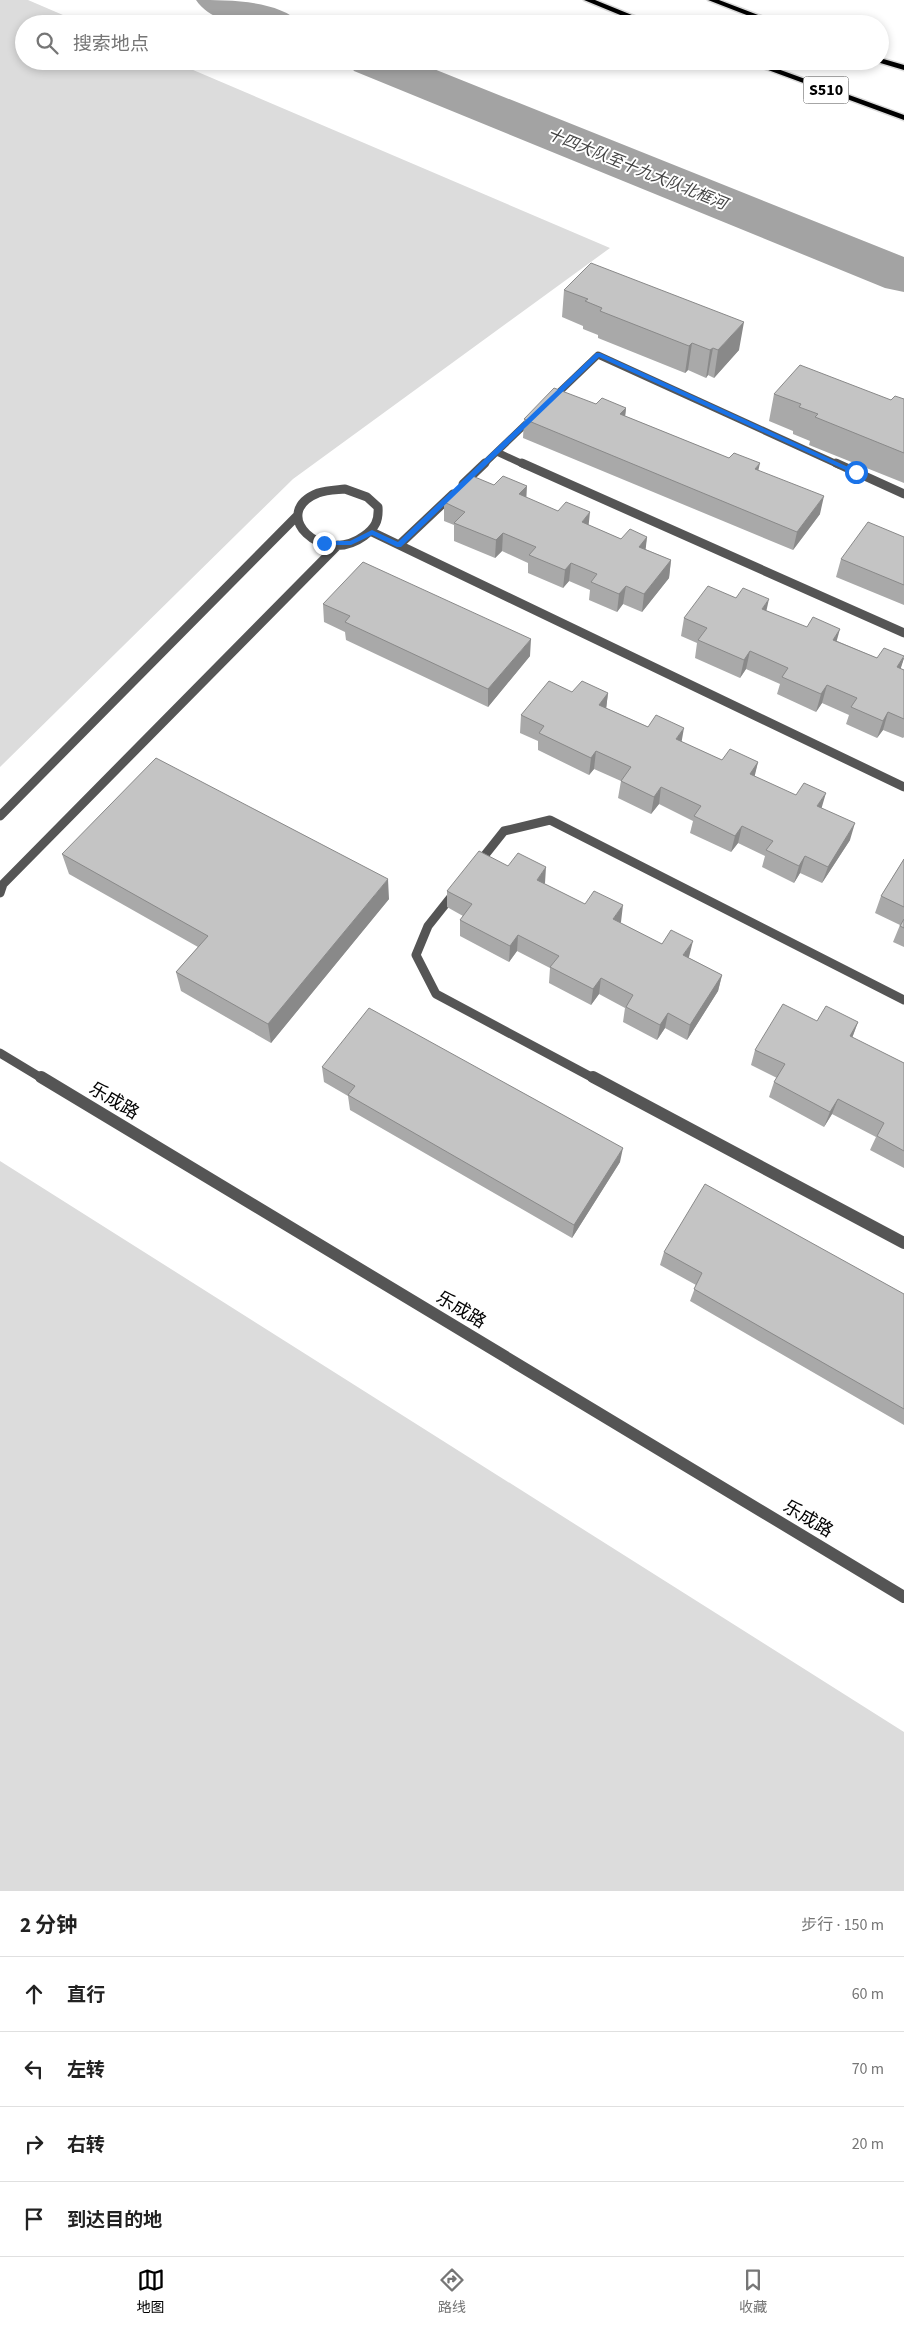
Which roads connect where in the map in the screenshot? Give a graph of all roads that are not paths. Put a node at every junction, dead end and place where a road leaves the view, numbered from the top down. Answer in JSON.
{"nodes":[{"id":1,"x":588,"y":0,"type":"edge"},
{"id":2,"x":712,"y":0,"type":"edge"},
{"id":3,"x":627,"y":15,"type":"edge"},
{"id":4,"x":753,"y":15,"type":"edge"},
{"id":5,"x":889,"y":63,"type":"edge"},
{"id":6,"x":904,"y":68,"type":"edge"},
{"id":7,"x":773,"y":70,"type":"edge"},
{"id":8,"x":904,"y":118,"type":"edge"},
{"id":9,"x":544,"y":407,"type":"edge"},
{"id":10,"x":538,"y":413,"type":"edge"},
{"id":11,"x":497,"y":452,"type":"junction"},
{"id":12,"x":904,"y":494,"type":"edge"},
{"id":13,"x":297,"y":516,"type":"junction"},
{"id":14,"x":372,"y":532,"type":"junction"},
{"id":15,"x":338,"y":544,"type":"junction"},
{"id":16,"x":399,"y":545,"type":"junction"},
{"id":17,"x":904,"y":633,"type":"edge"},
{"id":18,"x":904,"y":788,"type":"edge"},
{"id":19,"x":0,"y":816,"type":"edge"},
{"id":20,"x":0,"y":893,"type":"edge"},
{"id":21,"x":904,"y":1000,"type":"edge"},
{"id":22,"x":0,"y":1052,"type":"edge"},
{"id":23,"x":904,"y":1243,"type":"edge"},
{"id":24,"x":904,"y":1597,"type":"edge"}],
"edges":[{"from":1,"to":3,"type":"main road"},
{"from":2,"to":4,"type":"main road"},
{"from":5,"to":6,"type":"main road"},
{"from":7,"to":8,"type":"main road","number":"S510"},
{"from":9,"to":12,"type":"street"},
{"from":10,"to":11,"type":"street"},
{"from":11,"to":16,"type":"street"},
{"from":11,"to":17,"type":"street"},
{"from":13,"to":14,"type":"street"},
{"from":13,"to":15,"type":"street"},
{"from":13,"to":19,"type":"street"},
{"from":14,"to":15,"type":"street"},
{"from":14,"to":16,"type":"street"},
{"from":15,"to":20,"type":"street"},
{"from":16,"to":18,"type":"street"},
{"from":21,"to":23,"type":"street"},
{"from":22,"to":24,"type":"street","name":"乐成路"}]}
